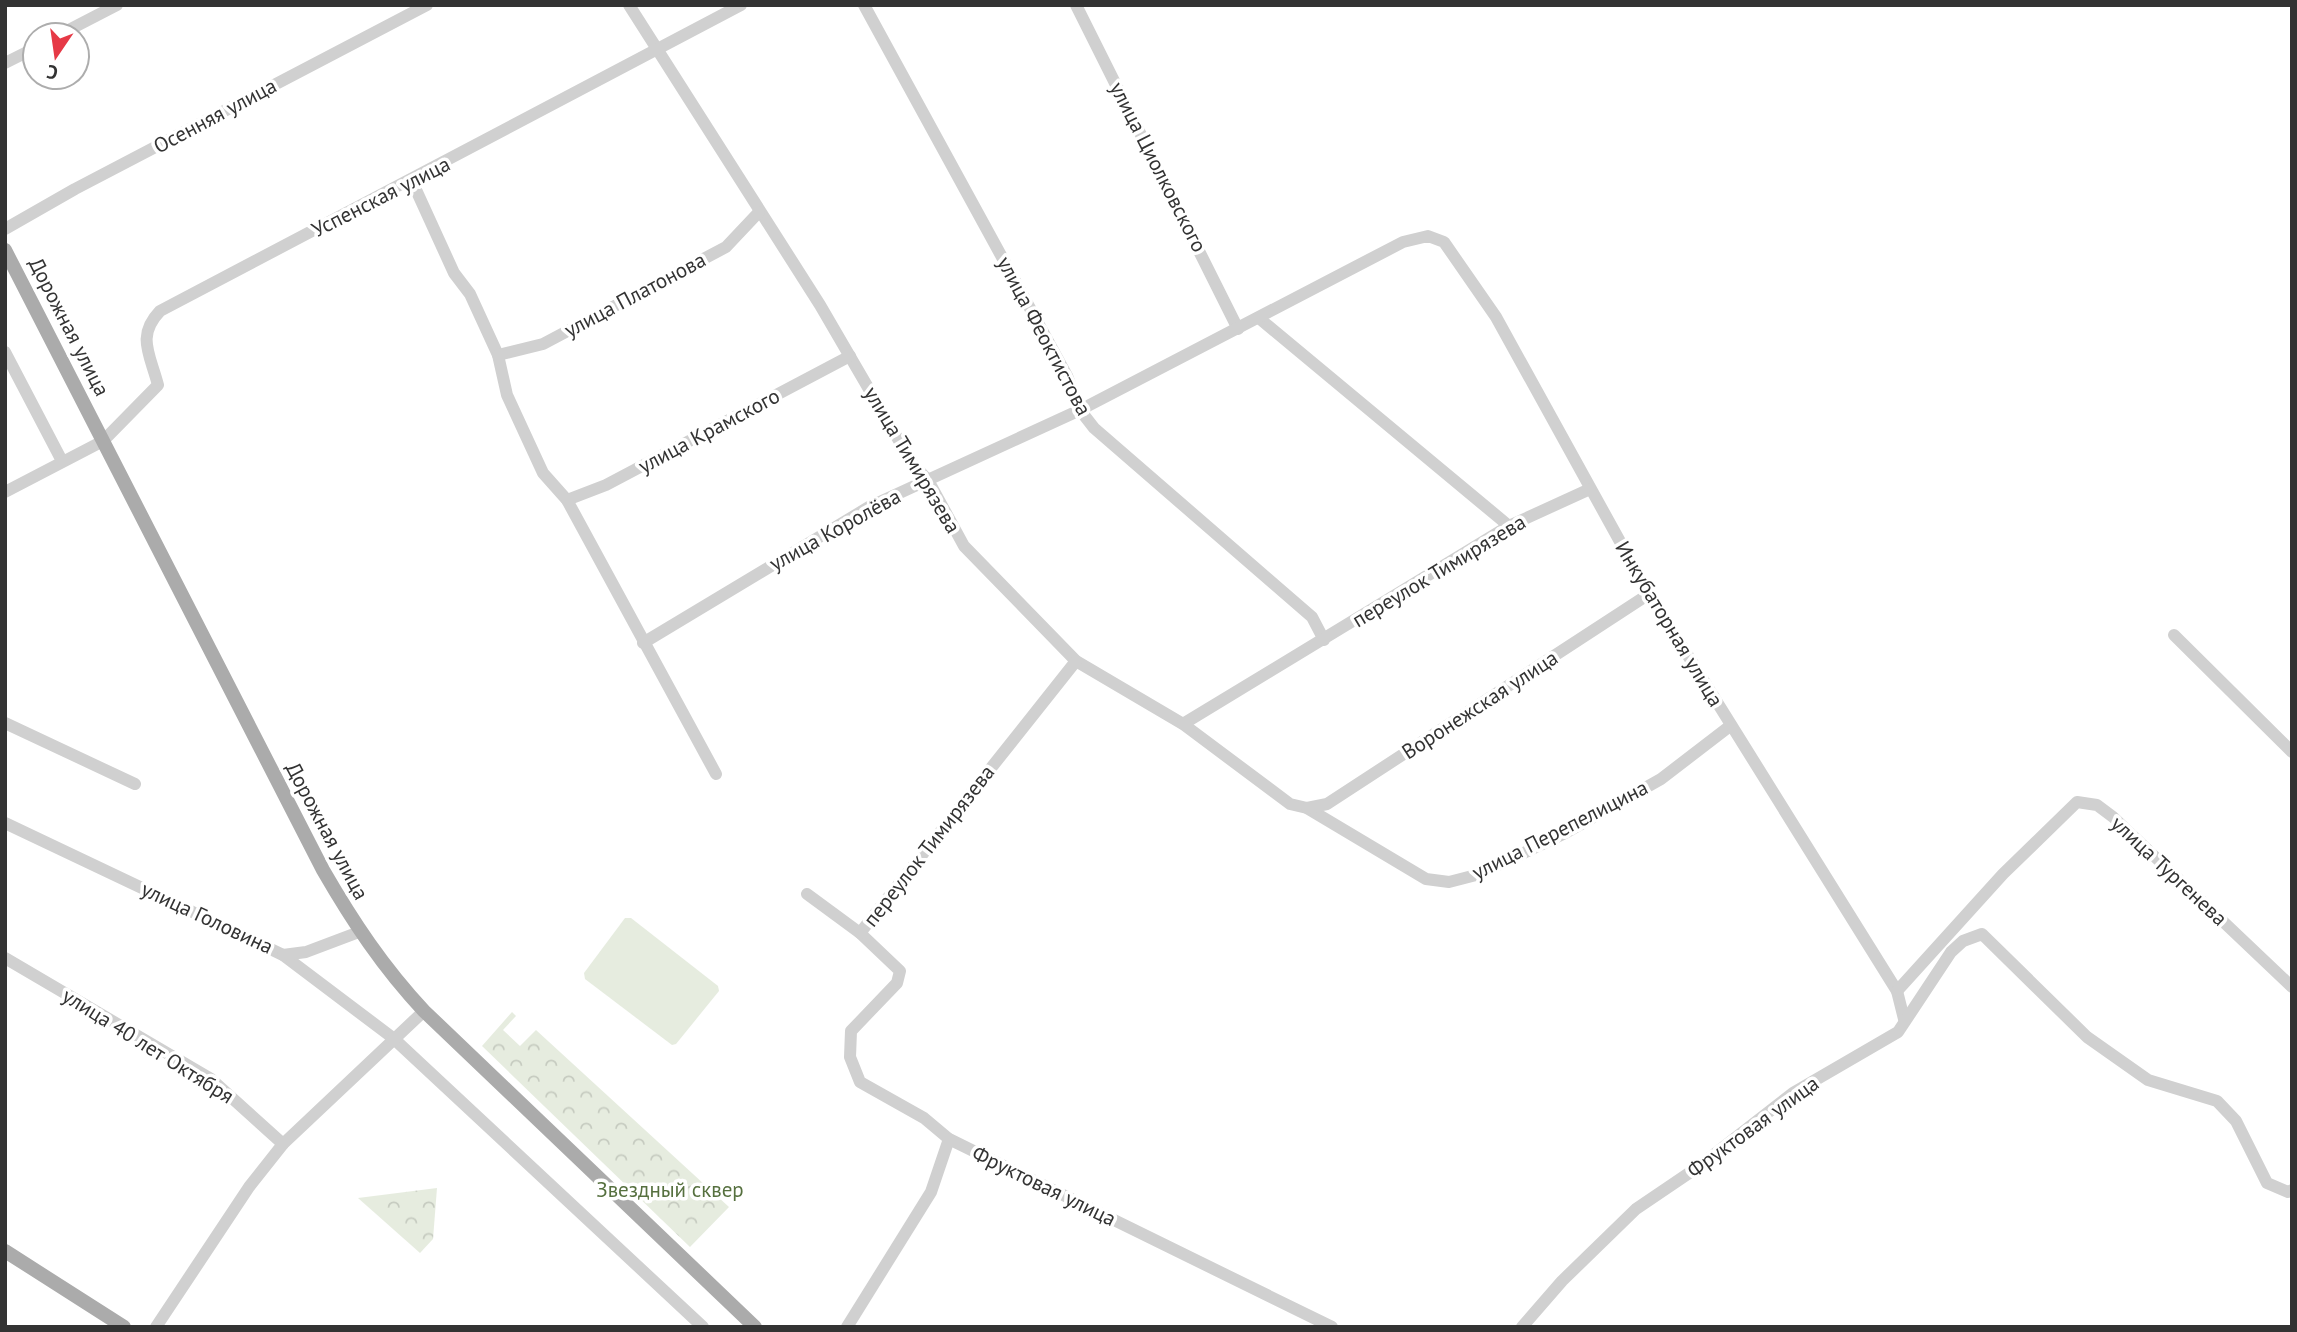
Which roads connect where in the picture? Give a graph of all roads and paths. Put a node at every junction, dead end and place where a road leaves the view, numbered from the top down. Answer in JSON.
{"nodes":[{"id":1,"x":117,"y":5,"type":"edge"},
{"id":2,"x":427,"y":5,"type":"edge"},
{"id":3,"x":629,"y":5,"type":"edge"},
{"id":4,"x":741,"y":5,"type":"edge"},
{"id":5,"x":863,"y":5,"type":"edge"},
{"id":6,"x":1076,"y":5,"type":"edge"},
{"id":7,"x":86,"y":21,"type":"edge"},
{"id":8,"x":658,"y":51,"type":"junction"},
{"id":9,"x":21,"y":55,"type":"edge"},
{"id":10,"x":5,"y":63,"type":"edge"},
{"id":11,"x":412,"y":181,"type":"junction"},
{"id":12,"x":759,"y":212,"type":"junction"},
{"id":13,"x":5,"y":229,"type":"edge"},
{"id":14,"x":1428,"y":236,"type":"joint"},
{"id":15,"x":5,"y":250,"type":"edge"},
{"id":16,"x":1260,"y":319,"type":"junction"},
{"id":17,"x":1238,"y":329,"type":"junction"},
{"id":18,"x":5,"y":352,"type":"edge"},
{"id":19,"x":498,"y":355,"type":"junction"},
{"id":20,"x":850,"y":356,"type":"junction"},
{"id":21,"x":1080,"y":410,"type":"junction"},
{"id":22,"x":103,"y":441,"type":"junction"},
{"id":23,"x":62,"y":460,"type":"junction"},
{"id":24,"x":928,"y":480,"type":"junction"},
{"id":25,"x":1590,"y":489,"type":"junction"},
{"id":26,"x":5,"y":492,"type":"edge"},
{"id":27,"x":567,"y":500,"type":"junction"},
{"id":28,"x":1508,"y":526,"type":"junction"},
{"id":29,"x":1649,"y":594,"type":"junction"},
{"id":30,"x":2174,"y":635,"type":"dead end"},
{"id":31,"x":1324,"y":640,"type":"junction"},
{"id":32,"x":643,"y":643,"type":"junction"},
{"id":33,"x":1076,"y":661,"type":"junction"},
{"id":34,"x":5,"y":723,"type":"edge"},
{"id":35,"x":1183,"y":724,"type":"junction"},
{"id":36,"x":1730,"y":726,"type":"junction"},
{"id":37,"x":2292,"y":752,"type":"edge"},
{"id":38,"x":716,"y":774,"type":"dead end"},
{"id":39,"x":135,"y":784,"type":"dead end"},
{"id":40,"x":1307,"y":808,"type":"junction"},
{"id":41,"x":5,"y":823,"type":"edge"},
{"id":42,"x":807,"y":894,"type":"dead end"},
{"id":43,"x":359,"y":932,"type":"junction"},
{"id":44,"x":860,"y":933,"type":"junction"},
{"id":45,"x":283,"y":955,"type":"junction"},
{"id":46,"x":5,"y":958,"type":"edge"},
{"id":47,"x":2292,"y":987,"type":"edge"},
{"id":48,"x":1897,"y":991,"type":"junction"},
{"id":49,"x":424,"y":1011,"type":"junction"},
{"id":50,"x":1904,"y":1019,"type":"junction"},
{"id":51,"x":393,"y":1038,"type":"junction"},
{"id":52,"x":949,"y":1139,"type":"junction"},
{"id":53,"x":283,"y":1144,"type":"junction"},
{"id":54,"x":2292,"y":1190,"type":"edge"},
{"id":55,"x":5,"y":1251,"type":"edge"},
{"id":56,"x":124,"y":1327,"type":"edge"},
{"id":57,"x":156,"y":1327,"type":"edge"},
{"id":58,"x":703,"y":1327,"type":"edge"},
{"id":59,"x":755,"y":1327,"type":"edge"},
{"id":60,"x":847,"y":1327,"type":"edge"},
{"id":61,"x":1332,"y":1327,"type":"edge"},
{"id":62,"x":1522,"y":1327,"type":"edge"}],
"edges":[{"from":1,"to":7,"type":"street"},
{"from":2,"to":13,"type":"street","name":"Осенняя улица"},
{"from":3,"to":8,"type":"street","name":"улица Тимирязева"},
{"from":4,"to":8,"type":"street","name":"Успенская улица"},
{"from":5,"to":21,"type":"street","name":"улица Феоктистова"},
{"from":6,"to":17,"type":"street","name":"улица Циолковского"},
{"from":8,"to":11,"type":"street","name":"Успенская улица"},
{"from":8,"to":12,"type":"street","name":"улица Тимирязева"},
{"from":9,"to":10,"type":"street"},
{"from":11,"to":19,"type":"street"},
{"from":11,"to":22,"type":"street","name":"Успенская улица"},
{"from":12,"to":19,"type":"street","name":"улица Платонова"},
{"from":12,"to":20,"type":"street","name":"улица Тимирязева"},
{"from":14,"to":16,"type":"street","name":"улица Королёва"},
{"from":14,"to":25,"type":"street","name":"Инкубаторная улица"},
{"from":15,"to":22,"type":"main road","name":"Дорожная улица"},
{"from":16,"to":17,"type":"street","name":"улица Королёва"},
{"from":16,"to":28,"type":"street"},
{"from":17,"to":21,"type":"street","name":"улица Королёва"},
{"from":18,"to":23,"type":"street"},
{"from":19,"to":27,"type":"street"},
{"from":20,"to":24,"type":"street","name":"улица Тимирязева"},
{"from":20,"to":27,"type":"street","name":"улица Крамского"},
{"from":21,"to":24,"type":"street","name":"улица Королёва"},
{"from":21,"to":31,"type":"street","name":"улица Феоктистова"},
{"from":22,"to":23,"type":"street"},
{"from":22,"to":43,"type":"main road","name":"Дорожная улица"},
{"from":23,"to":26,"type":"street"},
{"from":24,"to":32,"type":"street","name":"улица Королёва"},
{"from":24,"to":33,"type":"street","name":"улица Тимирязева"},
{"from":25,"to":28,"type":"street","name":"переулок Тимирязева"},
{"from":25,"to":29,"type":"street","name":"Инкубаторная улица"},
{"from":27,"to":32,"type":"street"},
{"from":28,"to":31,"type":"street","name":"переулок Тимирязева"},
{"from":29,"to":36,"type":"street","name":"Инкубаторная улица"},
{"from":29,"to":40,"type":"street","name":"Воронежская улица"},
{"from":30,"to":37,"type":"street"},
{"from":31,"to":35,"type":"street","name":"переулок Тимирязева"},
{"from":32,"to":38,"type":"street"},
{"from":33,"to":35,"type":"street","name":"улица Тимирязева"},
{"from":33,"to":44,"type":"street","name":"переулок Тимирязева"},
{"from":34,"to":39,"type":"street"},
{"from":35,"to":40,"type":"street","name":"улица Тимирязева"},
{"from":36,"to":40,"type":"street","name":"улица Перепелицина"},
{"from":36,"to":48,"type":"street","name":"Инкубаторная улица"},
{"from":41,"to":45,"type":"street","name":"улица Головина"},
{"from":42,"to":44,"type":"street"},
{"from":43,"to":45,"type":"street"},
{"from":43,"to":49,"type":"main road","name":"Дорожная улица"},
{"from":44,"to":52,"type":"street","name":"переулок Тимирязева"},
{"from":45,"to":51,"type":"street","name":"улица Головина"},
{"from":46,"to":53,"type":"street","name":"улица 40 лет Октября"},
{"from":47,"to":48,"type":"street","name":"улица Тургенева"},
{"from":48,"to":50,"type":"street","name":"Инкубаторная улица"},
{"from":49,"to":51,"type":"street"},
{"from":49,"to":59,"type":"main road","name":"Дорожная улица"},
{"from":50,"to":54,"type":"street","name":"Фруктовая улица"},
{"from":50,"to":62,"type":"street","name":"Фруктовая улица"},
{"from":51,"to":53,"type":"street"},
{"from":51,"to":58,"type":"street","name":"улица Головина"},
{"from":52,"to":60,"type":"street","name":"Фруктовая улица"},
{"from":52,"to":61,"type":"street","name":"Фруктовая улица"},
{"from":53,"to":57,"type":"street"},
{"from":55,"to":56,"type":"main road"}]}
